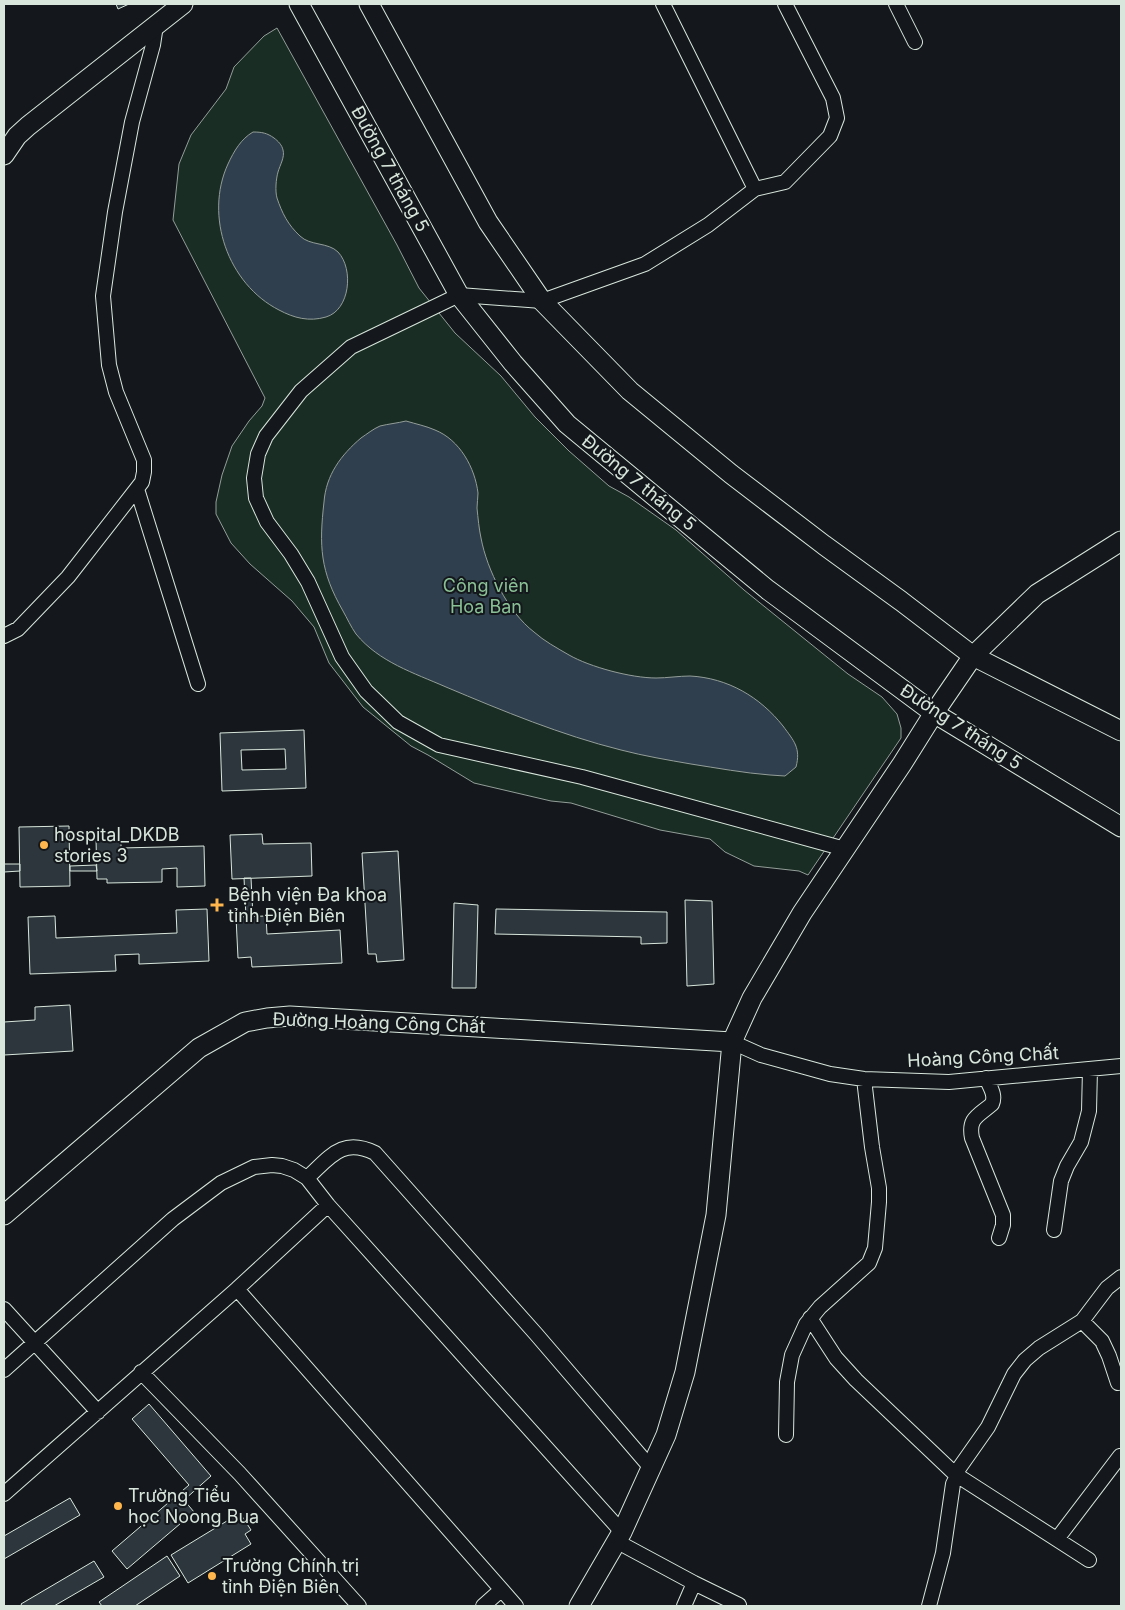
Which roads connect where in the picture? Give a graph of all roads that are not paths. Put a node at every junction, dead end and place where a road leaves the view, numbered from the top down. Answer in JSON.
{"nodes":[{"id":1,"x":183,"y":4,"type":"edge"},
{"id":2,"x":299,"y":4,"type":"edge"},
{"id":3,"x":369,"y":4,"type":"edge"},
{"id":4,"x":663,"y":4,"type":"edge"},
{"id":5,"x":786,"y":4,"type":"edge"},
{"id":6,"x":896,"y":4,"type":"edge"},
{"id":7,"x":156,"y":25,"type":"junction"},
{"id":8,"x":915,"y":42,"type":"dead end"},
{"id":9,"x":4,"y":155,"type":"edge"},
{"id":10,"x":755,"y":189,"type":"junction"},
{"id":11,"x":459,"y":295,"type":"junction"},
{"id":12,"x":542,"y":301,"type":"junction"},
{"id":13,"x":137,"y":489,"type":"junction"},
{"id":14,"x":1121,"y":541,"type":"edge"},
{"id":15,"x":4,"y":636,"type":"edge"},
{"id":16,"x":973,"y":656,"type":"junction"},
{"id":17,"x":198,"y":684,"type":"dead end"},
{"id":18,"x":934,"y":712,"type":"junction"},
{"id":19,"x":1121,"y":731,"type":"edge"},
{"id":20,"x":1121,"y":827,"type":"edge"},
{"id":21,"x":845,"y":849,"type":"junction"},
{"id":22,"x":732,"y":1042,"type":"junction"},
{"id":23,"x":1121,"y":1066,"type":"edge"},
{"id":24,"x":1090,"y":1069,"type":"junction"},
{"id":25,"x":986,"y":1078,"type":"junction"},
{"id":26,"x":864,"y":1079,"type":"junction"},
{"id":27,"x":307,"y":1178,"type":"junction"},
{"id":28,"x":328,"y":1205,"type":"junction"},
{"id":29,"x":4,"y":1215,"type":"edge"},
{"id":30,"x":1054,"y":1230,"type":"dead end"},
{"id":31,"x":999,"y":1238,"type":"dead end"},
{"id":32,"x":1121,"y":1278,"type":"edge"},
{"id":33,"x":237,"y":1289,"type":"junction"},
{"id":34,"x":4,"y":1309,"type":"edge"},
{"id":35,"x":810,"y":1318,"type":"junction"},
{"id":36,"x":1082,"y":1321,"type":"junction"},
{"id":37,"x":36,"y":1343,"type":"junction"},
{"id":38,"x":4,"y":1370,"type":"edge"},
{"id":39,"x":142,"y":1372,"type":"junction"},
{"id":40,"x":1118,"y":1383,"type":"dead end"},
{"id":41,"x":98,"y":1412,"type":"junction"},
{"id":42,"x":786,"y":1435,"type":"dead end"},
{"id":43,"x":1120,"y":1456,"type":"dead end"},
{"id":44,"x":651,"y":1468,"type":"junction"},
{"id":45,"x":956,"y":1475,"type":"junction"},
{"id":46,"x":4,"y":1494,"type":"edge"},
{"id":47,"x":619,"y":1537,"type":"junction"},
{"id":48,"x":1057,"y":1538,"type":"junction"},
{"id":49,"x":1088,"y":1560,"type":"dead end"},
{"id":50,"x":694,"y":1584,"type":"junction"},
{"id":51,"x":502,"y":1590,"type":"junction"},
{"id":52,"x":739,"y":1605,"type":"dead end"},
{"id":53,"x":359,"y":1606,"type":"edge"},
{"id":54,"x":483,"y":1606,"type":"edge"},
{"id":55,"x":516,"y":1606,"type":"edge"},
{"id":56,"x":580,"y":1606,"type":"edge"},
{"id":57,"x":684,"y":1606,"type":"edge"},
{"id":58,"x":930,"y":1606,"type":"edge"}],
"edges":[{"from":1,"to":7,"type":"street"},
{"from":2,"to":11,"type":"street","name":"Đường 7 tháng 5"},
{"from":3,"to":12,"type":"street"},
{"from":4,"to":10,"type":"street"},
{"from":5,"to":10,"type":"street"},
{"from":6,"to":8,"type":"street"},
{"from":7,"to":9,"type":"street"},
{"from":7,"to":13,"type":"street"},
{"from":10,"to":12,"type":"street"},
{"from":11,"to":12,"type":"street"},
{"from":11,"to":18,"type":"street","name":"Đường 7 tháng 5"},
{"from":11,"to":21,"type":"street"},
{"from":12,"to":16,"type":"street"},
{"from":13,"to":15,"type":"street"},
{"from":13,"to":17,"type":"street"},
{"from":14,"to":16,"type":"street"},
{"from":16,"to":18,"type":"street"},
{"from":16,"to":19,"type":"street"},
{"from":18,"to":20,"type":"street","name":"Đường 7 tháng 5"},
{"from":18,"to":21,"type":"street"},
{"from":21,"to":22,"type":"street"},
{"from":22,"to":26,"type":"street","name":"Hoàng Công Chất"},
{"from":22,"to":29,"type":"street","name":"Đường Hoàng Công Chất"},
{"from":22,"to":44,"type":"street"},
{"from":23,"to":24,"type":"street","name":"Hoàng Công Chất"},
{"from":24,"to":25,"type":"street","name":"Hoàng Công Chất"},
{"from":24,"to":30,"type":"street"},
{"from":25,"to":26,"type":"street","name":"Hoàng Công Chất"},
{"from":25,"to":31,"type":"street"},
{"from":26,"to":35,"type":"street"},
{"from":27,"to":28,"type":"street"},
{"from":27,"to":37,"type":"street"},
{"from":27,"to":44,"type":"street"},
{"from":28,"to":33,"type":"street"},
{"from":28,"to":47,"type":"street"},
{"from":32,"to":36,"type":"street"},
{"from":33,"to":39,"type":"street"},
{"from":33,"to":51,"type":"street"},
{"from":34,"to":37,"type":"street"},
{"from":35,"to":42,"type":"street"},
{"from":35,"to":45,"type":"street"},
{"from":36,"to":40,"type":"street"},
{"from":36,"to":45,"type":"street"},
{"from":37,"to":38,"type":"street"},
{"from":37,"to":41,"type":"street"},
{"from":39,"to":41,"type":"street"},
{"from":39,"to":53,"type":"street"},
{"from":41,"to":46,"type":"street"},
{"from":43,"to":48,"type":"street"},
{"from":44,"to":47,"type":"street"},
{"from":45,"to":48,"type":"street"},
{"from":45,"to":58,"type":"street"},
{"from":47,"to":50,"type":"street"},
{"from":47,"to":56,"type":"street"},
{"from":48,"to":49,"type":"street"},
{"from":50,"to":52,"type":"street"},
{"from":50,"to":57,"type":"street"},
{"from":51,"to":54,"type":"street"},
{"from":51,"to":55,"type":"street"}]}
